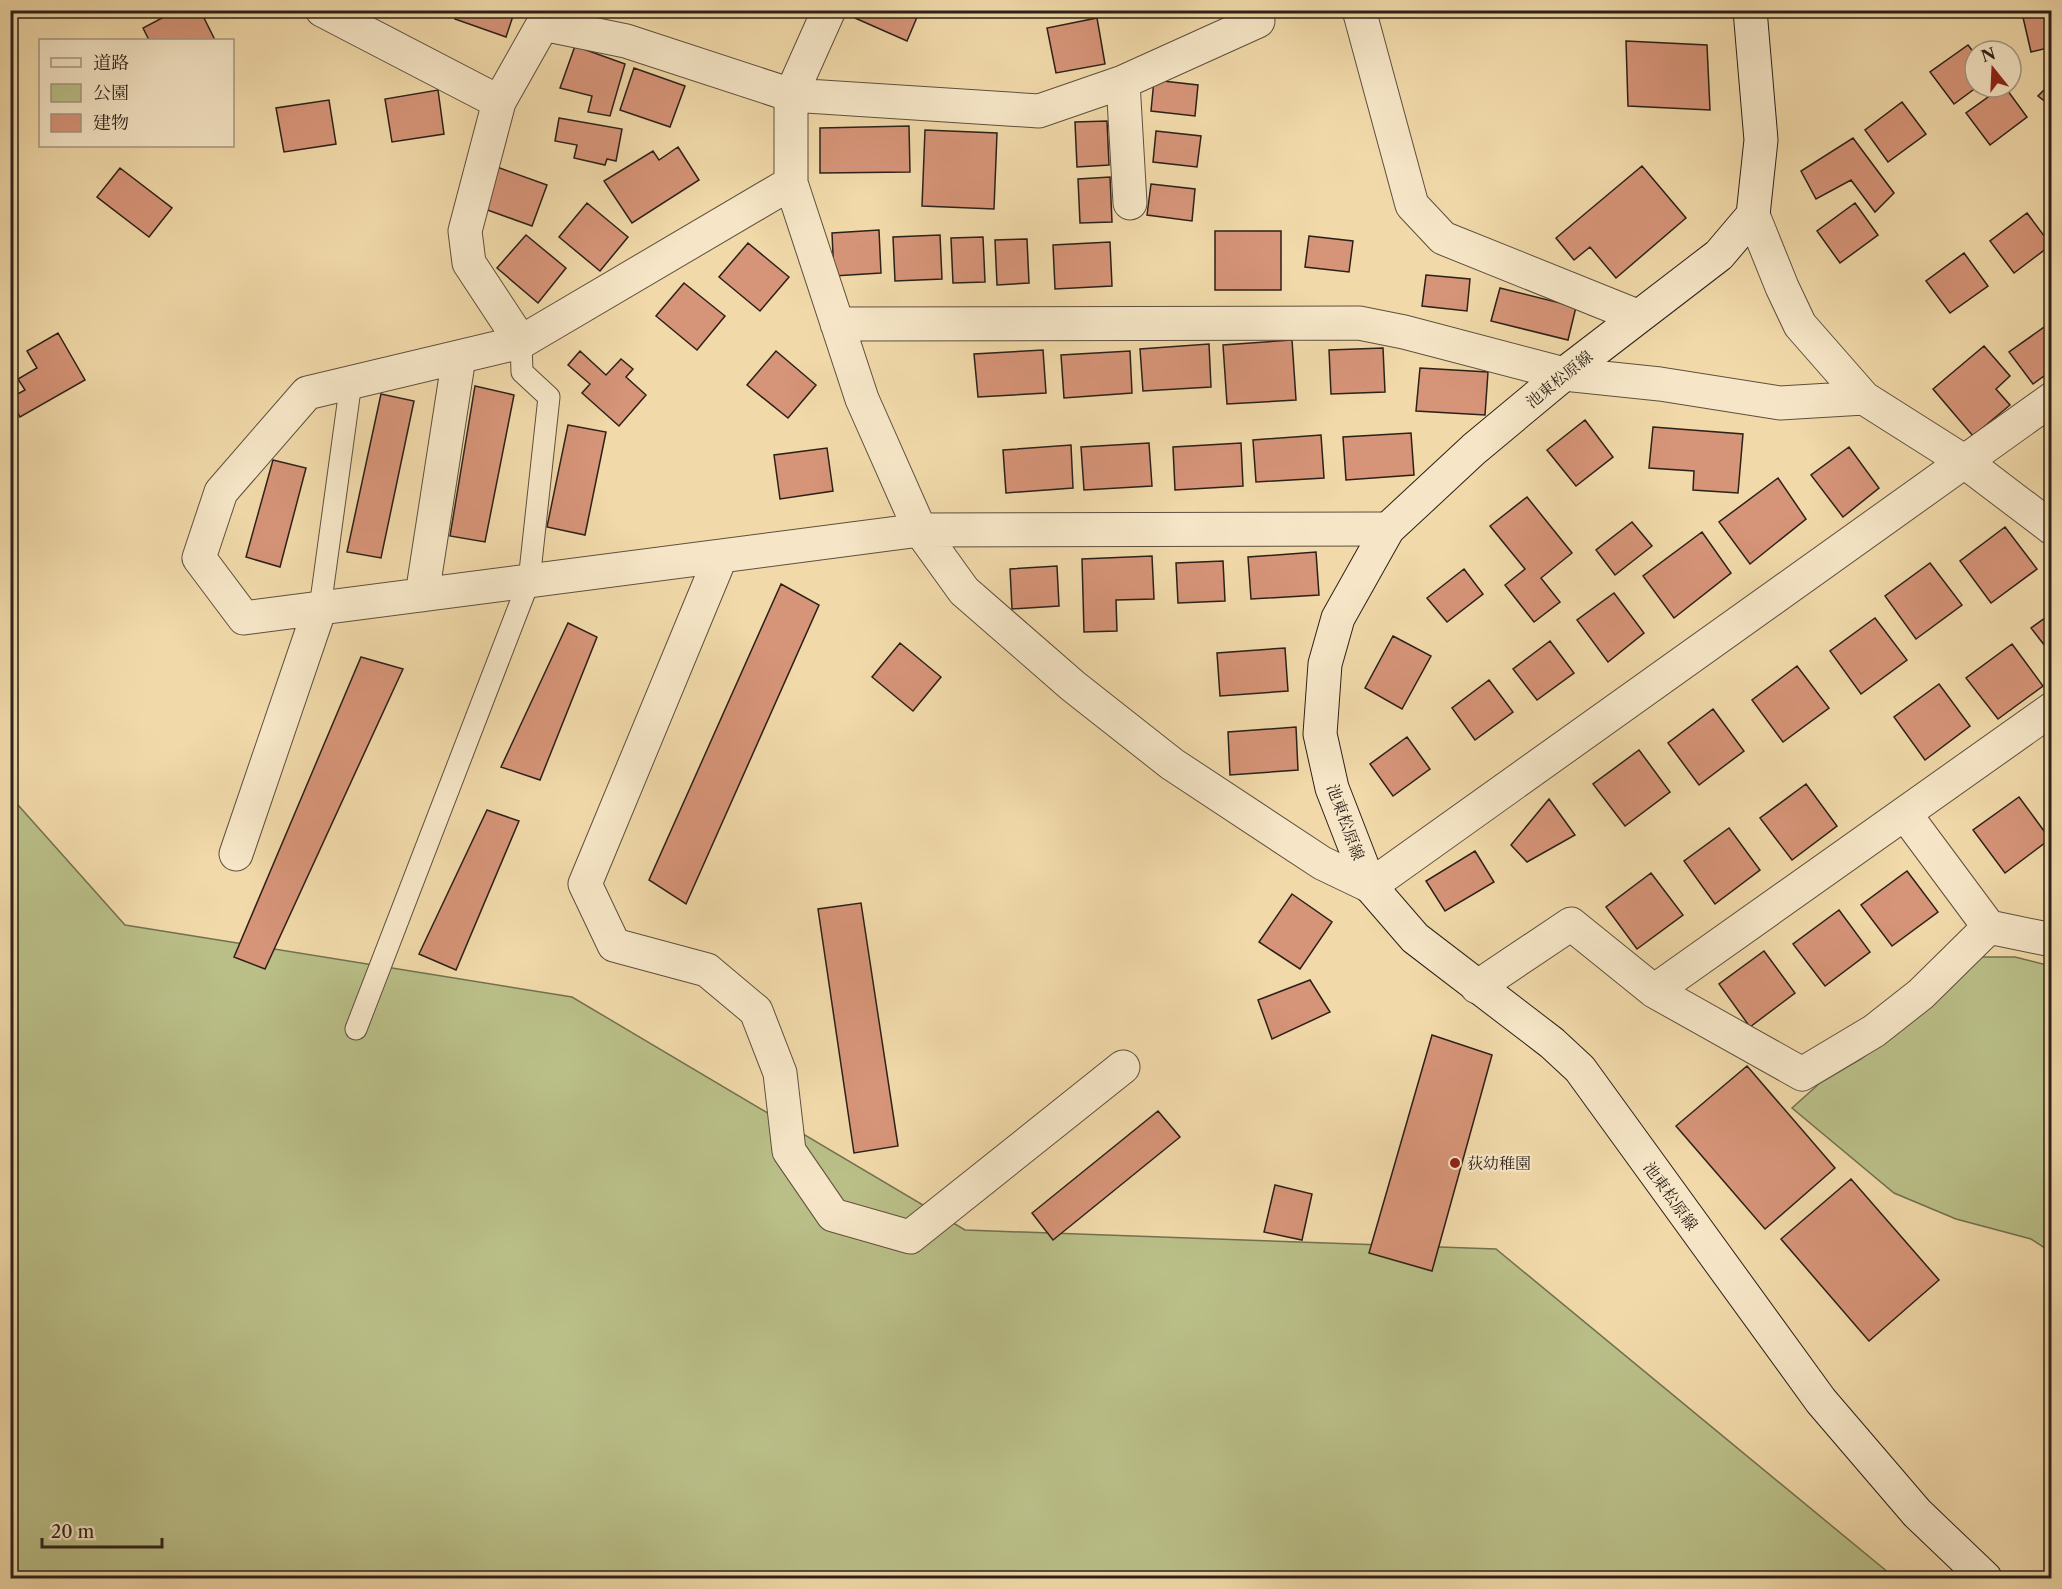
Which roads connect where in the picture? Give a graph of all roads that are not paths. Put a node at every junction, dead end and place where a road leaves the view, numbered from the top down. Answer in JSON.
{"nodes":[{"id":1,"x":322,"y":10,"type":"edge"},
{"id":2,"x":829,"y":10,"type":"edge"},
{"id":3,"x":1359,"y":10,"type":"edge"},
{"id":4,"x":1750,"y":10,"type":"edge"},
{"id":5,"x":1263,"y":14,"type":"edge"},
{"id":6,"x":1123,"y":82,"type":"junction"},
{"id":7,"x":791,"y":95,"type":"junction"},
{"id":8,"x":499,"y":102,"type":"junction"},
{"id":9,"x":791,"y":183,"type":"junction"},
{"id":10,"x":1130,"y":203,"type":"dead end"},
{"id":11,"x":1753,"y":215,"type":"junction"},
{"id":12,"x":1637,"y":316,"type":"junction"},
{"id":13,"x":837,"y":324,"type":"junction"},
{"id":14,"x":521,"y":342,"type":"junction"},
{"id":15,"x":459,"y":357,"type":"junction"},
{"id":16,"x":1564,"y":374,"type":"junction"},
{"id":17,"x":351,"y":382,"type":"junction"},
{"id":18,"x":1864,"y":399,"type":"junction"},
{"id":19,"x":2052,"y":399,"type":"edge"},
{"id":20,"x":1965,"y":462,"type":"junction"},
{"id":21,"x":2052,"y":528,"type":"edge"},
{"id":22,"x":1388,"y":529,"type":"junction"},
{"id":23,"x":920,"y":530,"type":"junction"},
{"id":24,"x":721,"y":556,"type":"junction"},
{"id":25,"x":529,"y":581,"type":"junction"},
{"id":26,"x":422,"y":595,"type":"junction"},
{"id":27,"x":320,"y":608,"type":"junction"},
{"id":28,"x":2052,"y":708,"type":"edge"},
{"id":29,"x":1905,"y":814,"type":"junction"},
{"id":30,"x":236,"y":854,"type":"dead end"},
{"id":31,"x":1370,"y":886,"type":"junction"},
{"id":32,"x":1989,"y":927,"type":"junction"},
{"id":33,"x":2052,"y":940,"type":"edge"},
{"id":34,"x":1477,"y":987,"type":"junction"},
{"id":35,"x":1654,"y":991,"type":"junction"},
{"id":36,"x":356,"y":1029,"type":"dead end"},
{"id":37,"x":1123,"y":1067,"type":"dead end"},
{"id":38,"x":1985,"y":1578,"type":"edge"}],
"edges":[{"from":1,"to":8,"type":"street"},
{"from":2,"to":7,"type":"street"},
{"from":3,"to":12,"type":"street"},
{"from":4,"to":11,"type":"street"},
{"from":5,"to":6,"type":"street"},
{"from":6,"to":7,"type":"street"},
{"from":6,"to":10,"type":"street"},
{"from":7,"to":8,"type":"street"},
{"from":7,"to":9,"type":"street"},
{"from":8,"to":14,"type":"street"},
{"from":9,"to":13,"type":"street"},
{"from":9,"to":14,"type":"street"},
{"from":11,"to":12,"type":"street","name":"池東松原線"},
{"from":11,"to":18,"type":"street"},
{"from":12,"to":16,"type":"street","name":"池東松原線"},
{"from":13,"to":16,"type":"street"},
{"from":13,"to":23,"type":"street"},
{"from":14,"to":15,"type":"street"},
{"from":14,"to":25,"type":"lane"},
{"from":15,"to":17,"type":"street"},
{"from":15,"to":26,"type":"street"},
{"from":16,"to":18,"type":"street"},
{"from":16,"to":22,"type":"street","name":"池東松原線"},
{"from":17,"to":27,"type":"lane"},
{"from":17,"to":27,"type":"street"},
{"from":18,"to":20,"type":"street"},
{"from":19,"to":20,"type":"street"},
{"from":20,"to":21,"type":"street"},
{"from":20,"to":31,"type":"street"},
{"from":22,"to":23,"type":"street"},
{"from":22,"to":31,"type":"street","name":"池東松原線"},
{"from":23,"to":24,"type":"street"},
{"from":23,"to":31,"type":"street"},
{"from":24,"to":25,"type":"street"},
{"from":24,"to":37,"type":"street"},
{"from":25,"to":26,"type":"street"},
{"from":25,"to":36,"type":"lane"},
{"from":26,"to":27,"type":"street"},
{"from":27,"to":30,"type":"street"},
{"from":28,"to":29,"type":"street"},
{"from":29,"to":32,"type":"street"},
{"from":29,"to":35,"type":"street"},
{"from":31,"to":34,"type":"street","name":"池東松原線"},
{"from":32,"to":33,"type":"street"},
{"from":32,"to":35,"type":"street"},
{"from":34,"to":35,"type":"street"},
{"from":34,"to":38,"type":"street","name":"池東松原線"}]}
